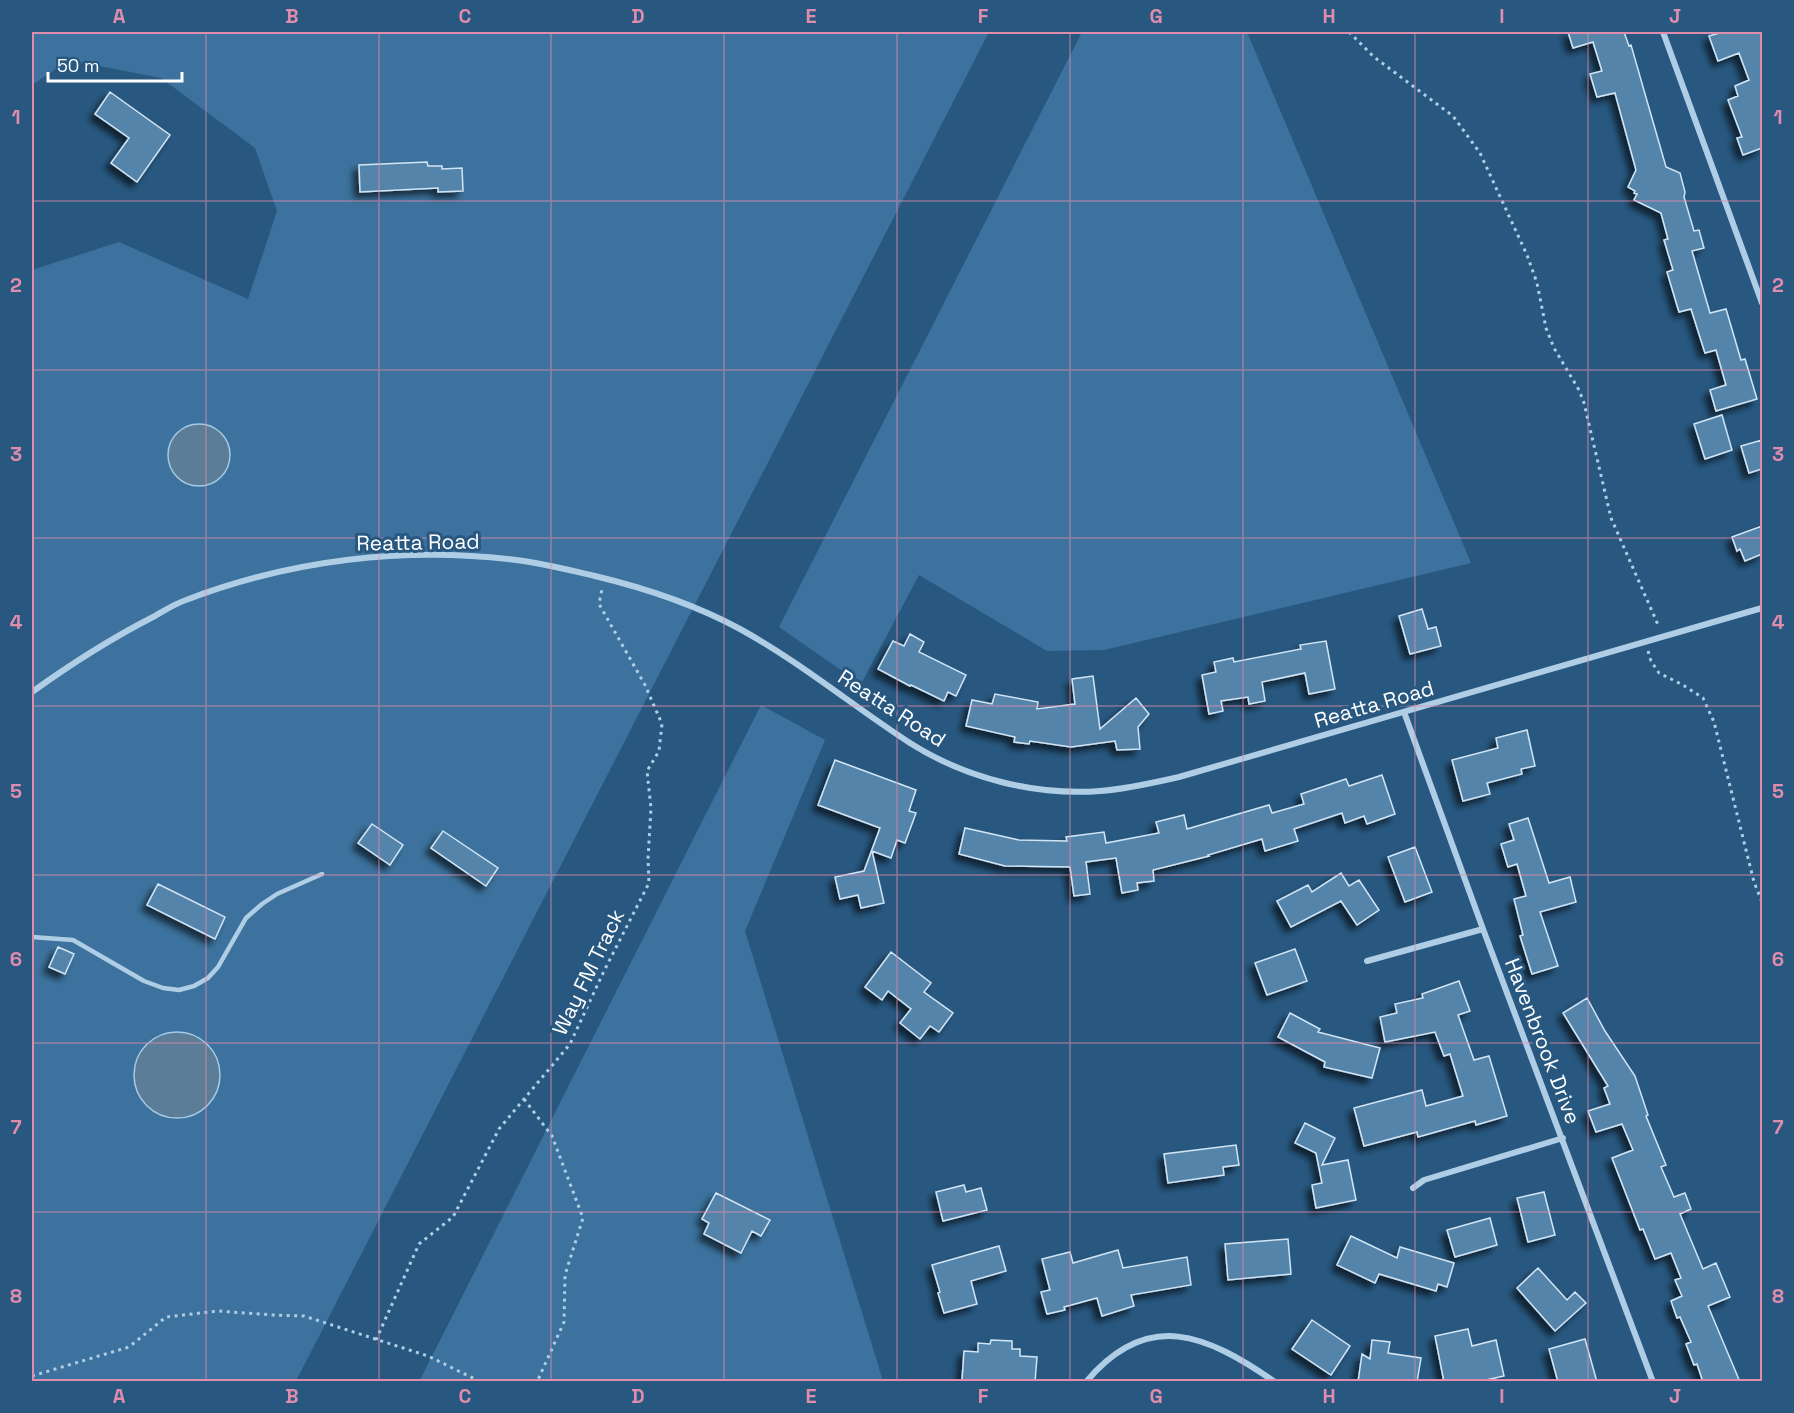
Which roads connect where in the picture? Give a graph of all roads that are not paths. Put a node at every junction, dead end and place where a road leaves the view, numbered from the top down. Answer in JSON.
{"nodes":[{"id":1,"x":1663,"y":32,"type":"edge"},
{"id":2,"x":1762,"y":303,"type":"edge"},
{"id":3,"x":1762,"y":608,"type":"edge"},
{"id":4,"x":32,"y":692,"type":"edge"},
{"id":5,"x":1404,"y":712,"type":"junction"},
{"id":6,"x":322,"y":874,"type":"dead end"},
{"id":7,"x":1483,"y":929,"type":"junction"},
{"id":8,"x":32,"y":937,"type":"edge"},
{"id":9,"x":1367,"y":961,"type":"dead end"},
{"id":10,"x":1563,"y":1138,"type":"junction"},
{"id":11,"x":1413,"y":1188,"type":"dead end"},
{"id":12,"x":1086,"y":1382,"type":"edge"},
{"id":13,"x":1275,"y":1382,"type":"edge"},
{"id":14,"x":1653,"y":1382,"type":"edge"}],
"edges":[{"from":1,"to":2,"type":"street"},
{"from":3,"to":5,"type":"street","name":"Reatta Road"},
{"from":4,"to":5,"type":"street","name":"Reatta Road"},
{"from":5,"to":7,"type":"street","name":"Havenbrook Drive"},
{"from":6,"to":8,"type":"lane"},
{"from":7,"to":9,"type":"street"},
{"from":7,"to":10,"type":"street","name":"Havenbrook Drive"},
{"from":10,"to":11,"type":"street"},
{"from":10,"to":14,"type":"street","name":"Havenbrook Drive"},
{"from":12,"to":13,"type":"street"}]}
